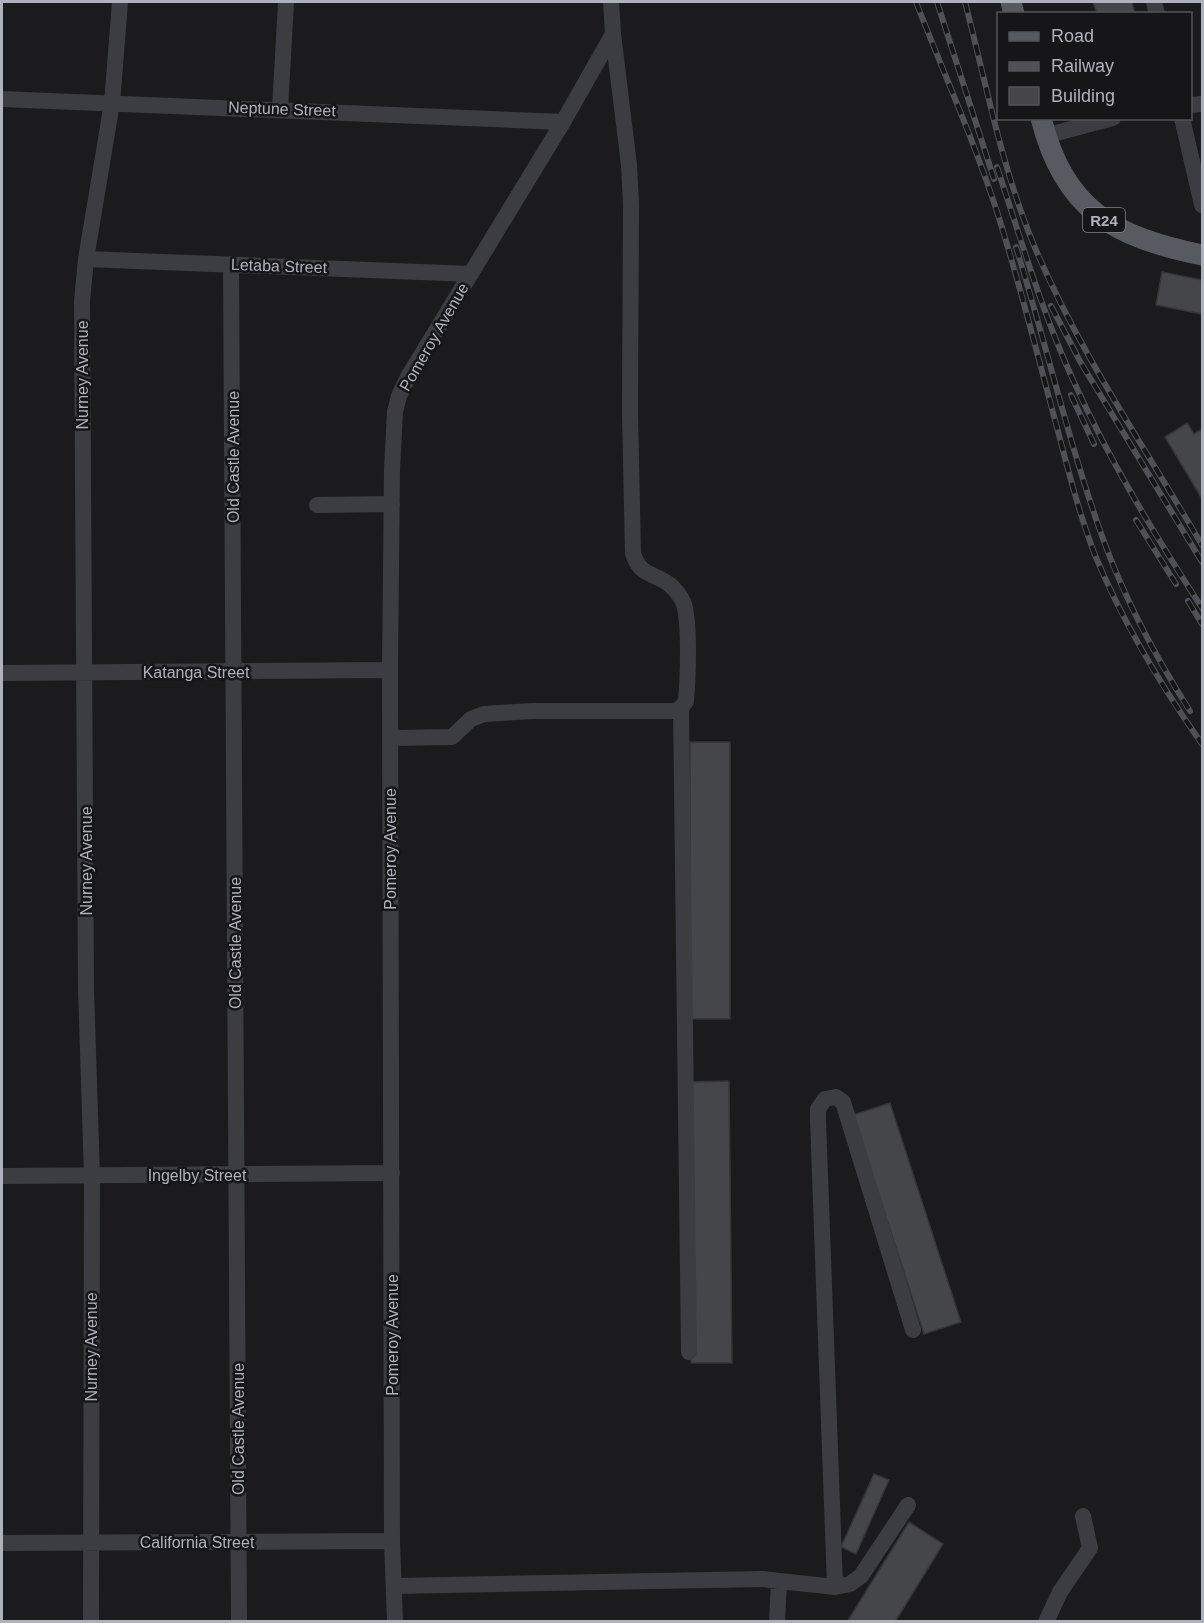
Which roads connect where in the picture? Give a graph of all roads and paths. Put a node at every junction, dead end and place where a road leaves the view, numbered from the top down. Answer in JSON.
{"nodes":[{"id":1,"x":120,"y":2,"type":"edge"},
{"id":2,"x":286,"y":2,"type":"edge"},
{"id":3,"x":611,"y":2,"type":"edge"},
{"id":4,"x":613,"y":34,"type":"junction"},
{"id":5,"x":2,"y":99,"type":"edge"},
{"id":6,"x":112,"y":103,"type":"junction"},
{"id":7,"x":280,"y":109,"type":"junction"},
{"id":8,"x":1097,"y":120,"type":"edge"},
{"id":9,"x":1182,"y":120,"type":"edge"},
{"id":10,"x":563,"y":122,"type":"junction"},
{"id":11,"x":1043,"y":127,"type":"edge"},
{"id":12,"x":1201,"y":195,"type":"edge"},
{"id":13,"x":1203,"y":255,"type":"edge"},
{"id":14,"x":86,"y":259,"type":"junction"},
{"id":15,"x":231,"y":264,"type":"junction"},
{"id":16,"x":471,"y":273,"type":"junction"},
{"id":17,"x":392,"y":504,"type":"junction"},
{"id":18,"x":317,"y":505,"type":"dead end"},
{"id":19,"x":390,"y":670,"type":"junction"},
{"id":20,"x":84,"y":672,"type":"junction"},
{"id":21,"x":2,"y":673,"type":"edge"},
{"id":22,"x":234,"y":673,"type":"junction"},
{"id":23,"x":681,"y":708,"type":"junction"},
{"id":24,"x":390,"y":738,"type":"junction"},
{"id":25,"x":392,"y":1173,"type":"junction"},
{"id":26,"x":236,"y":1175,"type":"junction"},
{"id":27,"x":2,"y":1176,"type":"edge"},
{"id":28,"x":92,"y":1176,"type":"junction"},
{"id":29,"x":913,"y":1330,"type":"dead end"},
{"id":30,"x":688,"y":1352,"type":"dead end"},
{"id":31,"x":908,"y":1505,"type":"dead end"},
{"id":32,"x":1083,"y":1516,"type":"dead end"},
{"id":33,"x":392,"y":1541,"type":"junction"},
{"id":34,"x":238,"y":1542,"type":"junction"},
{"id":35,"x":2,"y":1543,"type":"edge"},
{"id":36,"x":90,"y":1543,"type":"junction"},
{"id":37,"x":779,"y":1581,"type":"junction"},
{"id":38,"x":395,"y":1586,"type":"junction"},
{"id":39,"x":835,"y":1587,"type":"junction"},
{"id":40,"x":91,"y":1622,"type":"edge"},
{"id":41,"x":239,"y":1622,"type":"edge"},
{"id":42,"x":395,"y":1622,"type":"edge"},
{"id":43,"x":777,"y":1622,"type":"edge"},
{"id":44,"x":1046,"y":1622,"type":"edge"}],
"edges":[{"from":1,"to":6,"type":"street","name":"Nurney Avenue"},
{"from":2,"to":7,"type":"street"},
{"from":3,"to":4,"type":"street"},
{"from":4,"to":10,"type":"street","name":"Pomeroy Avenue"},
{"from":4,"to":23,"type":"street"},
{"from":5,"to":6,"type":"street","name":"Neptune Street"},
{"from":6,"to":7,"type":"street","name":"Neptune Street"},
{"from":6,"to":14,"type":"street","name":"Nurney Avenue"},
{"from":7,"to":10,"type":"street","name":"Neptune Street"},
{"from":8,"to":11,"type":"street"},
{"from":9,"to":12,"type":"street"},
{"from":10,"to":16,"type":"street","name":"Pomeroy Avenue"},
{"from":11,"to":13,"type":"main road","number":"R24"},
{"from":14,"to":15,"type":"street","name":"Letaba Street"},
{"from":14,"to":20,"type":"street","name":"Nurney Avenue"},
{"from":15,"to":16,"type":"street","name":"Letaba Street"},
{"from":15,"to":22,"type":"street","name":"Old Castle Avenue"},
{"from":16,"to":17,"type":"street","name":"Pomeroy Avenue"},
{"from":17,"to":18,"type":"street"},
{"from":17,"to":19,"type":"street","name":"Pomeroy Avenue"},
{"from":19,"to":22,"type":"street","name":"Katanga Street"},
{"from":19,"to":24,"type":"street","name":"Pomeroy Avenue"},
{"from":20,"to":21,"type":"street","name":"Katanga Street"},
{"from":20,"to":22,"type":"street","name":"Katanga Street"},
{"from":20,"to":28,"type":"street","name":"Nurney Avenue"},
{"from":22,"to":26,"type":"street","name":"Old Castle Avenue"},
{"from":23,"to":24,"type":"street"},
{"from":23,"to":30,"type":"street"},
{"from":24,"to":25,"type":"street","name":"Pomeroy Avenue"},
{"from":25,"to":26,"type":"street","name":"Ingelby Street"},
{"from":25,"to":33,"type":"street","name":"Pomeroy Avenue"},
{"from":26,"to":28,"type":"street","name":"Ingelby Street"},
{"from":26,"to":34,"type":"street","name":"Old Castle Avenue"},
{"from":27,"to":28,"type":"street","name":"Ingelby Street"},
{"from":28,"to":36,"type":"street","name":"Nurney Avenue"},
{"from":29,"to":39,"type":"street"},
{"from":31,"to":39,"type":"street"},
{"from":32,"to":44,"type":"street"},
{"from":33,"to":34,"type":"street","name":"California Street"},
{"from":33,"to":38,"type":"street","name":"Pomeroy Avenue"},
{"from":34,"to":36,"type":"street","name":"California Street"},
{"from":34,"to":41,"type":"street","name":"Old Castle Avenue"},
{"from":35,"to":36,"type":"street","name":"California Street"},
{"from":36,"to":40,"type":"street","name":"Nurney Avenue"},
{"from":37,"to":38,"type":"street"},
{"from":37,"to":39,"type":"street"},
{"from":37,"to":43,"type":"street"},
{"from":38,"to":42,"type":"street","name":"Pomeroy Avenue"}]}
